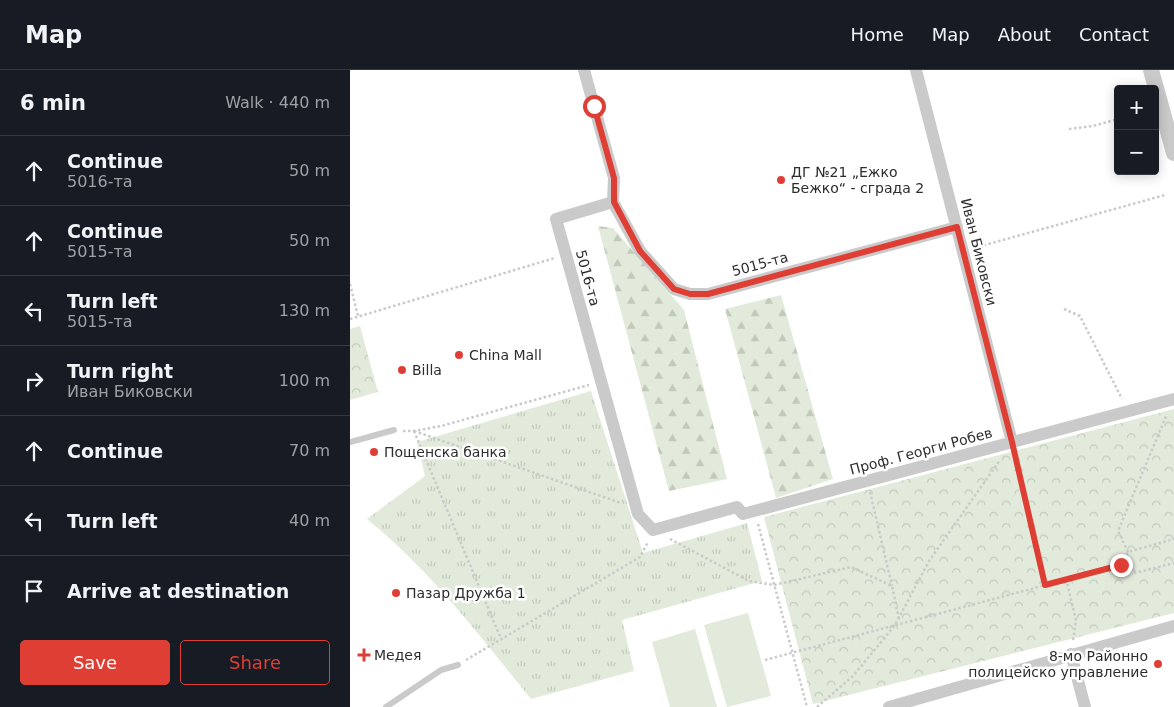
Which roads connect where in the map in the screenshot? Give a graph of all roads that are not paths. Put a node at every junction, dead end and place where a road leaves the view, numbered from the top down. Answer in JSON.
{"nodes":[{"id":1,"x":584,"y":70,"type":"edge"},
{"id":2,"x":916,"y":70,"type":"edge"},
{"id":3,"x":1152,"y":70,"type":"edge"},
{"id":4,"x":1174,"y":154,"type":"edge"},
{"id":5,"x":614,"y":202,"type":"junction"},
{"id":6,"x":957,"y":227,"type":"junction"},
{"id":7,"x":1174,"y":399,"type":"edge"},
{"id":8,"x":394,"y":430,"type":"road end"},
{"id":9,"x":350,"y":442,"type":"edge"},
{"id":10,"x":1012,"y":442,"type":"junction"},
{"id":11,"x":737,"y":507,"type":"joint"},
{"id":12,"x":1174,"y":626,"type":"edge"},
{"id":13,"x":1071,"y":654,"type":"junction"},
{"id":14,"x":458,"y":665,"type":"road end"},
{"id":15,"x":386,"y":707,"type":"edge"},
{"id":16,"x":889,"y":707,"type":"edge"},
{"id":17,"x":1085,"y":707,"type":"edge"}],
"edges":[{"from":1,"to":5,"type":"street"},
{"from":2,"to":6,"type":"street","name":"Иван Биковски"},
{"from":3,"to":4,"type":"street"},
{"from":5,"to":6,"type":"street","name":"5015-та"},
{"from":5,"to":11,"type":"street","name":"5016-та"},
{"from":6,"to":10,"type":"street","name":"Иван Биковски"},
{"from":7,"to":10,"type":"street","name":"Проф. Георги Робев"},
{"from":8,"to":9,"type":"lane"},
{"from":10,"to":11,"type":"street","name":"Проф. Георги Робев"},
{"from":12,"to":13,"type":"street"},
{"from":13,"to":16,"type":"street"},
{"from":13,"to":17,"type":"street"},
{"from":14,"to":15,"type":"lane"}]}
